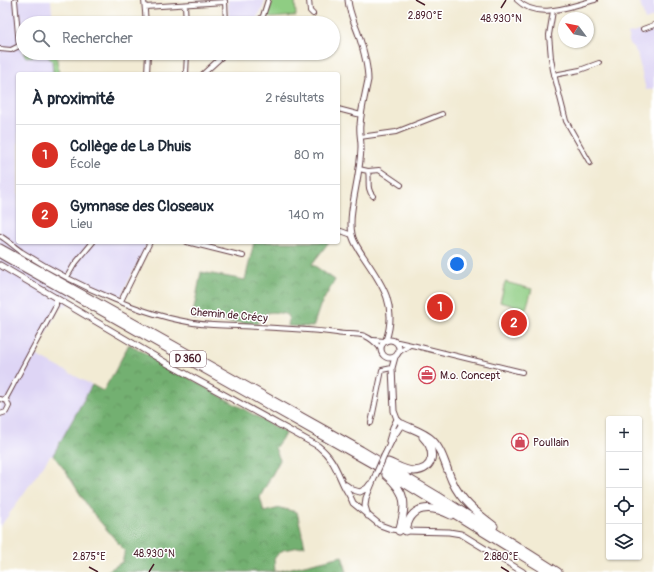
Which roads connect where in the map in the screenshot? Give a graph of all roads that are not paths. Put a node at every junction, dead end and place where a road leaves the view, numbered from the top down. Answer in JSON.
{"nodes":[{"id":1,"x":15,"y":0,"type":"edge"},
{"id":2,"x":144,"y":0,"type":"edge"},
{"id":3,"x":268,"y":0,"type":"edge"},
{"id":4,"x":309,"y":0,"type":"edge"},
{"id":5,"x":348,"y":0,"type":"edge"},
{"id":6,"x":517,"y":0,"type":"edge"},
{"id":7,"x":595,"y":0,"type":"edge"},
{"id":8,"x":225,"y":1,"type":"edge"},
{"id":9,"x":185,"y":5,"type":"junction"},
{"id":10,"x":145,"y":7,"type":"junction"},
{"id":11,"x":553,"y":11,"type":"junction"},
{"id":12,"x":313,"y":14,"type":"dead end"},
{"id":13,"x":16,"y":16,"type":"edge"},
{"id":14,"x":146,"y":16,"type":"edge"},
{"id":15,"x":186,"y":16,"type":"edge"},
{"id":16,"x":226,"y":16,"type":"edge"},
{"id":17,"x":262,"y":16,"type":"edge"},
{"id":18,"x":654,"y":26,"type":"edge"},
{"id":19,"x":642,"y":29,"type":"dead end"},
{"id":20,"x":16,"y":48,"type":"edge"},
{"id":21,"x":0,"y":49,"type":"edge"},
{"id":22,"x":147,"y":60,"type":"edge"},
{"id":23,"x":187,"y":60,"type":"edge"},
{"id":24,"x":218,"y":60,"type":"edge"},
{"id":25,"x":599,"y":63,"type":"dead end"},
{"id":26,"x":146,"y":72,"type":"edge"},
{"id":27,"x":186,"y":72,"type":"edge"},
{"id":28,"x":205,"y":72,"type":"edge"},
{"id":29,"x":554,"y":75,"type":"junction"},
{"id":30,"x":340,"y":110,"type":"edge"},
{"id":31,"x":442,"y":114,"type":"dead end"},
{"id":32,"x":361,"y":115,"type":"junction"},
{"id":33,"x":360,"y":137,"type":"junction"},
{"id":34,"x":590,"y":163,"type":"dead end"},
{"id":35,"x":359,"y":169,"type":"junction"},
{"id":36,"x":368,"y":171,"type":"junction"},
{"id":37,"x":401,"y":185,"type":"dead end"},
{"id":38,"x":372,"y":196,"type":"dead end"},
{"id":39,"x":341,"y":231,"type":"dead end"},
{"id":40,"x":352,"y":235,"type":"junction"},
{"id":41,"x":0,"y":236,"type":"edge"},
{"id":42,"x":91,"y":244,"type":"edge"},
{"id":43,"x":149,"y":244,"type":"edge"},
{"id":44,"x":195,"y":244,"type":"edge"},
{"id":45,"x":0,"y":248,"type":"edge"},
{"id":46,"x":0,"y":254,"type":"edge"},
{"id":47,"x":243,"y":256,"type":"dead end"},
{"id":48,"x":0,"y":265,"type":"edge"},
{"id":49,"x":67,"y":277,"type":"junction"},
{"id":50,"x":56,"y":297,"type":"junction"},
{"id":51,"x":62,"y":301,"type":"junction"},
{"id":52,"x":122,"y":301,"type":"junction"},
{"id":53,"x":56,"y":306,"type":"junction"},
{"id":54,"x":372,"y":340,"type":"junction"},
{"id":55,"x":386,"y":340,"type":"junction"},
{"id":56,"x":398,"y":342,"type":"junction"},
{"id":57,"x":410,"y":345,"type":"junction"},
{"id":58,"x":381,"y":349,"type":"junction"},
{"id":59,"x":399,"y":352,"type":"junction"},
{"id":60,"x":386,"y":357,"type":"junction"},
{"id":61,"x":395,"y":357,"type":"junction"},
{"id":62,"x":392,"y":368,"type":"junction"},
{"id":63,"x":522,"y":372,"type":"dead end"},
{"id":64,"x":2,"y":399,"type":"edge"},
{"id":65,"x":0,"y":414,"type":"edge"},
{"id":66,"x":400,"y":422,"type":"junction"},
{"id":67,"x":371,"y":423,"type":"dead end"},
{"id":68,"x":416,"y":430,"type":"junction"},
{"id":69,"x":361,"y":450,"type":"junction"},
{"id":70,"x":376,"y":466,"type":"junction"},
{"id":71,"x":342,"y":480,"type":"junction"},
{"id":72,"x":373,"y":480,"type":"junction"},
{"id":73,"x":359,"y":492,"type":"junction"},
{"id":74,"x":352,"y":498,"type":"junction"},
{"id":75,"x":365,"y":500,"type":"junction"},
{"id":76,"x":356,"y":506,"type":"junction"},
{"id":77,"x":369,"y":517,"type":"junction"},
{"id":78,"x":403,"y":531,"type":"junction"},
{"id":79,"x":501,"y":535,"type":"junction"},
{"id":80,"x":491,"y":536,"type":"junction"},
{"id":81,"x":523,"y":572,"type":"edge"},
{"id":82,"x":548,"y":572,"type":"edge"},
{"id":83,"x":558,"y":572,"type":"edge"}],
"edges":[{"from":1,"to":13,"type":"street"},
{"from":2,"to":10,"type":"street"},
{"from":3,"to":17,"type":"street"},
{"from":4,"to":12,"type":"street"},
{"from":5,"to":32,"type":"street"},
{"from":6,"to":11,"type":"street"},
{"from":7,"to":11,"type":"street"},
{"from":8,"to":9,"type":"street"},
{"from":8,"to":16,"type":"street"},
{"from":9,"to":10,"type":"street"},
{"from":9,"to":15,"type":"street"},
{"from":10,"to":14,"type":"street"},
{"from":11,"to":29,"type":"street"},
{"from":18,"to":19,"type":"street"},
{"from":20,"to":21,"type":"street"},
{"from":22,"to":26,"type":"street"},
{"from":23,"to":27,"type":"street"},
{"from":24,"to":28,"type":"street"},
{"from":25,"to":29,"type":"street"},
{"from":29,"to":34,"type":"street"},
{"from":30,"to":32,"type":"street"},
{"from":31,"to":33,"type":"street"},
{"from":32,"to":33,"type":"street"},
{"from":33,"to":35,"type":"street"},
{"from":35,"to":36,"type":"street"},
{"from":35,"to":40,"type":"street"},
{"from":36,"to":37,"type":"street"},
{"from":36,"to":38,"type":"street"},
{"from":39,"to":40,"type":"street"},
{"from":40,"to":55,"type":"street"},
{"from":41,"to":49,"type":"street","name":"Chemin de Crécy"},
{"from":42,"to":49,"type":"street"},
{"from":43,"to":52,"type":"street"},
{"from":44,"to":47,"type":"street"},
{"from":45,"to":69,"type":"highway","number":"D 360"},
{"from":46,"to":70,"type":"highway","number":"D 360"},
{"from":48,"to":50,"type":"street"},
{"from":49,"to":52,"type":"street","name":"Chemin de Crécy"},
{"from":50,"to":51,"type":"street"},
{"from":50,"to":53,"type":"street"},
{"from":51,"to":53,"type":"street"},
{"from":51,"to":71,"type":"street"},
{"from":52,"to":54,"type":"street","name":"Chemin de Crécy"},
{"from":53,"to":64,"type":"street"},
{"from":54,"to":55,"type":"street","name":"Chemin de Crécy"},
{"from":54,"to":58,"type":"street","name":"Chemin de Crécy"},
{"from":55,"to":56,"type":"street"},
{"from":55,"to":58,"type":"street"},
{"from":56,"to":57,"type":"street"},
{"from":56,"to":59,"type":"street"},
{"from":57,"to":59,"type":"street"},
{"from":57,"to":63,"type":"street"},
{"from":58,"to":60,"type":"street"},
{"from":59,"to":61,"type":"street"},
{"from":60,"to":61,"type":"street"},
{"from":60,"to":62,"type":"street"},
{"from":61,"to":62,"type":"street"},
{"from":62,"to":66,"type":"street"},
{"from":62,"to":67,"type":"street"},
{"from":64,"to":65,"type":"street"},
{"from":66,"to":68,"type":"highway"},
{"from":66,"to":72,"type":"street","bridge":true},
{"from":68,"to":69,"type":"highway"},
{"from":68,"to":79,"type":"highway"},
{"from":69,"to":79,"type":"highway","number":"D 360"},
{"from":70,"to":78,"type":"highway"},
{"from":70,"to":80,"type":"highway","number":"D 360"},
{"from":71,"to":73,"type":"street"},
{"from":71,"to":74,"type":"street"},
{"from":72,"to":73,"type":"street"},
{"from":72,"to":75,"type":"street"},
{"from":73,"to":74,"type":"street"},
{"from":73,"to":75,"type":"street"},
{"from":74,"to":76,"type":"street"},
{"from":75,"to":76,"type":"street"},
{"from":75,"to":77,"type":"street"},
{"from":76,"to":77,"type":"street"},
{"from":77,"to":78,"type":"street"},
{"from":78,"to":80,"type":"highway"},
{"from":78,"to":81,"type":"street"},
{"from":79,"to":83,"type":"highway","number":"D 360"},
{"from":80,"to":82,"type":"highway","number":"D 360"}]}
